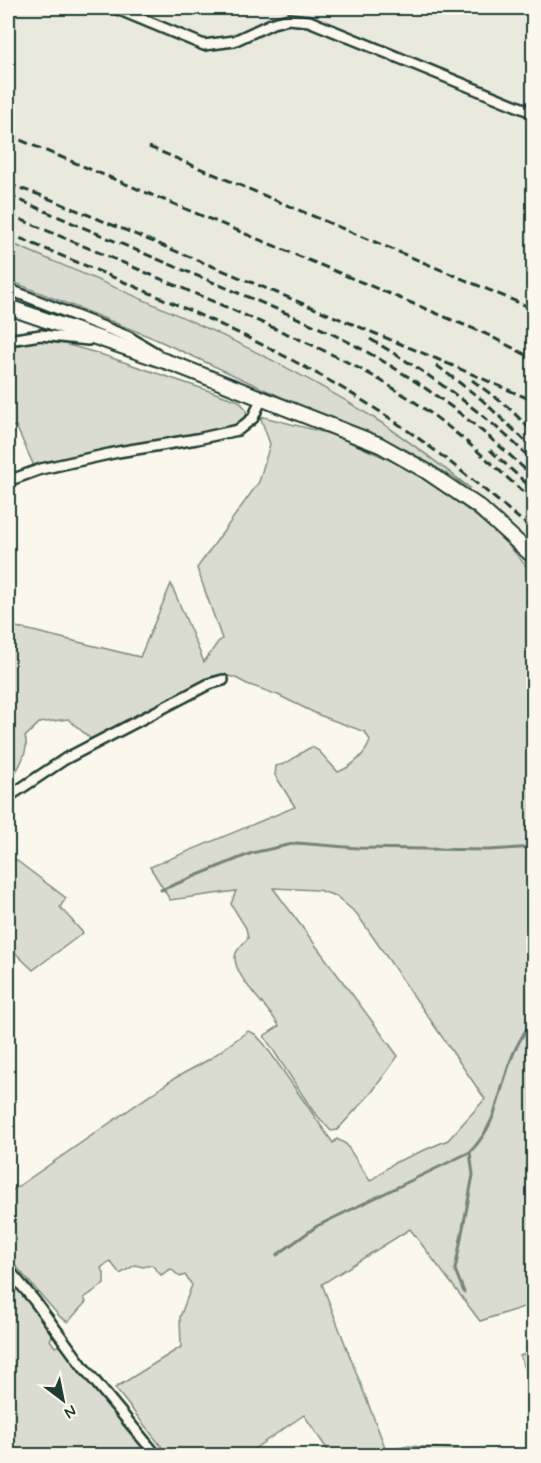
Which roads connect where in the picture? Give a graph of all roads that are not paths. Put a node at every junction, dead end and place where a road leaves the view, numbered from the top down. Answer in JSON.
{"nodes":[{"id":1,"x":115,"y":8,"type":"edge"},
{"id":2,"x":534,"y":113,"type":"edge"},
{"id":3,"x":8,"y":289,"type":"edge"},
{"id":4,"x":8,"y":307,"type":"edge"},
{"id":5,"x":8,"y":340,"type":"edge"},
{"id":6,"x":109,"y":343,"type":"junction"},
{"id":7,"x":179,"y":366,"type":"junction"},
{"id":8,"x":262,"y":398,"type":"junction"},
{"id":9,"x":8,"y":481,"type":"edge"},
{"id":10,"x":534,"y":557,"type":"edge"},
{"id":11,"x":223,"y":680,"type":"dead end"},
{"id":12,"x":8,"y":797,"type":"edge"},
{"id":13,"x":8,"y":1269,"type":"edge"},
{"id":14,"x":157,"y":1455,"type":"edge"}],
"edges":[{"from":1,"to":2,"type":"street"},
{"from":3,"to":7,"type":"street"},
{"from":4,"to":6,"type":"main road"},
{"from":5,"to":6,"type":"street"},
{"from":6,"to":7,"type":"main road"},
{"from":7,"to":8,"type":"main road"},
{"from":8,"to":9,"type":"street"},
{"from":8,"to":10,"type":"main road"},
{"from":11,"to":12,"type":"street"},
{"from":13,"to":14,"type":"street"}]}
